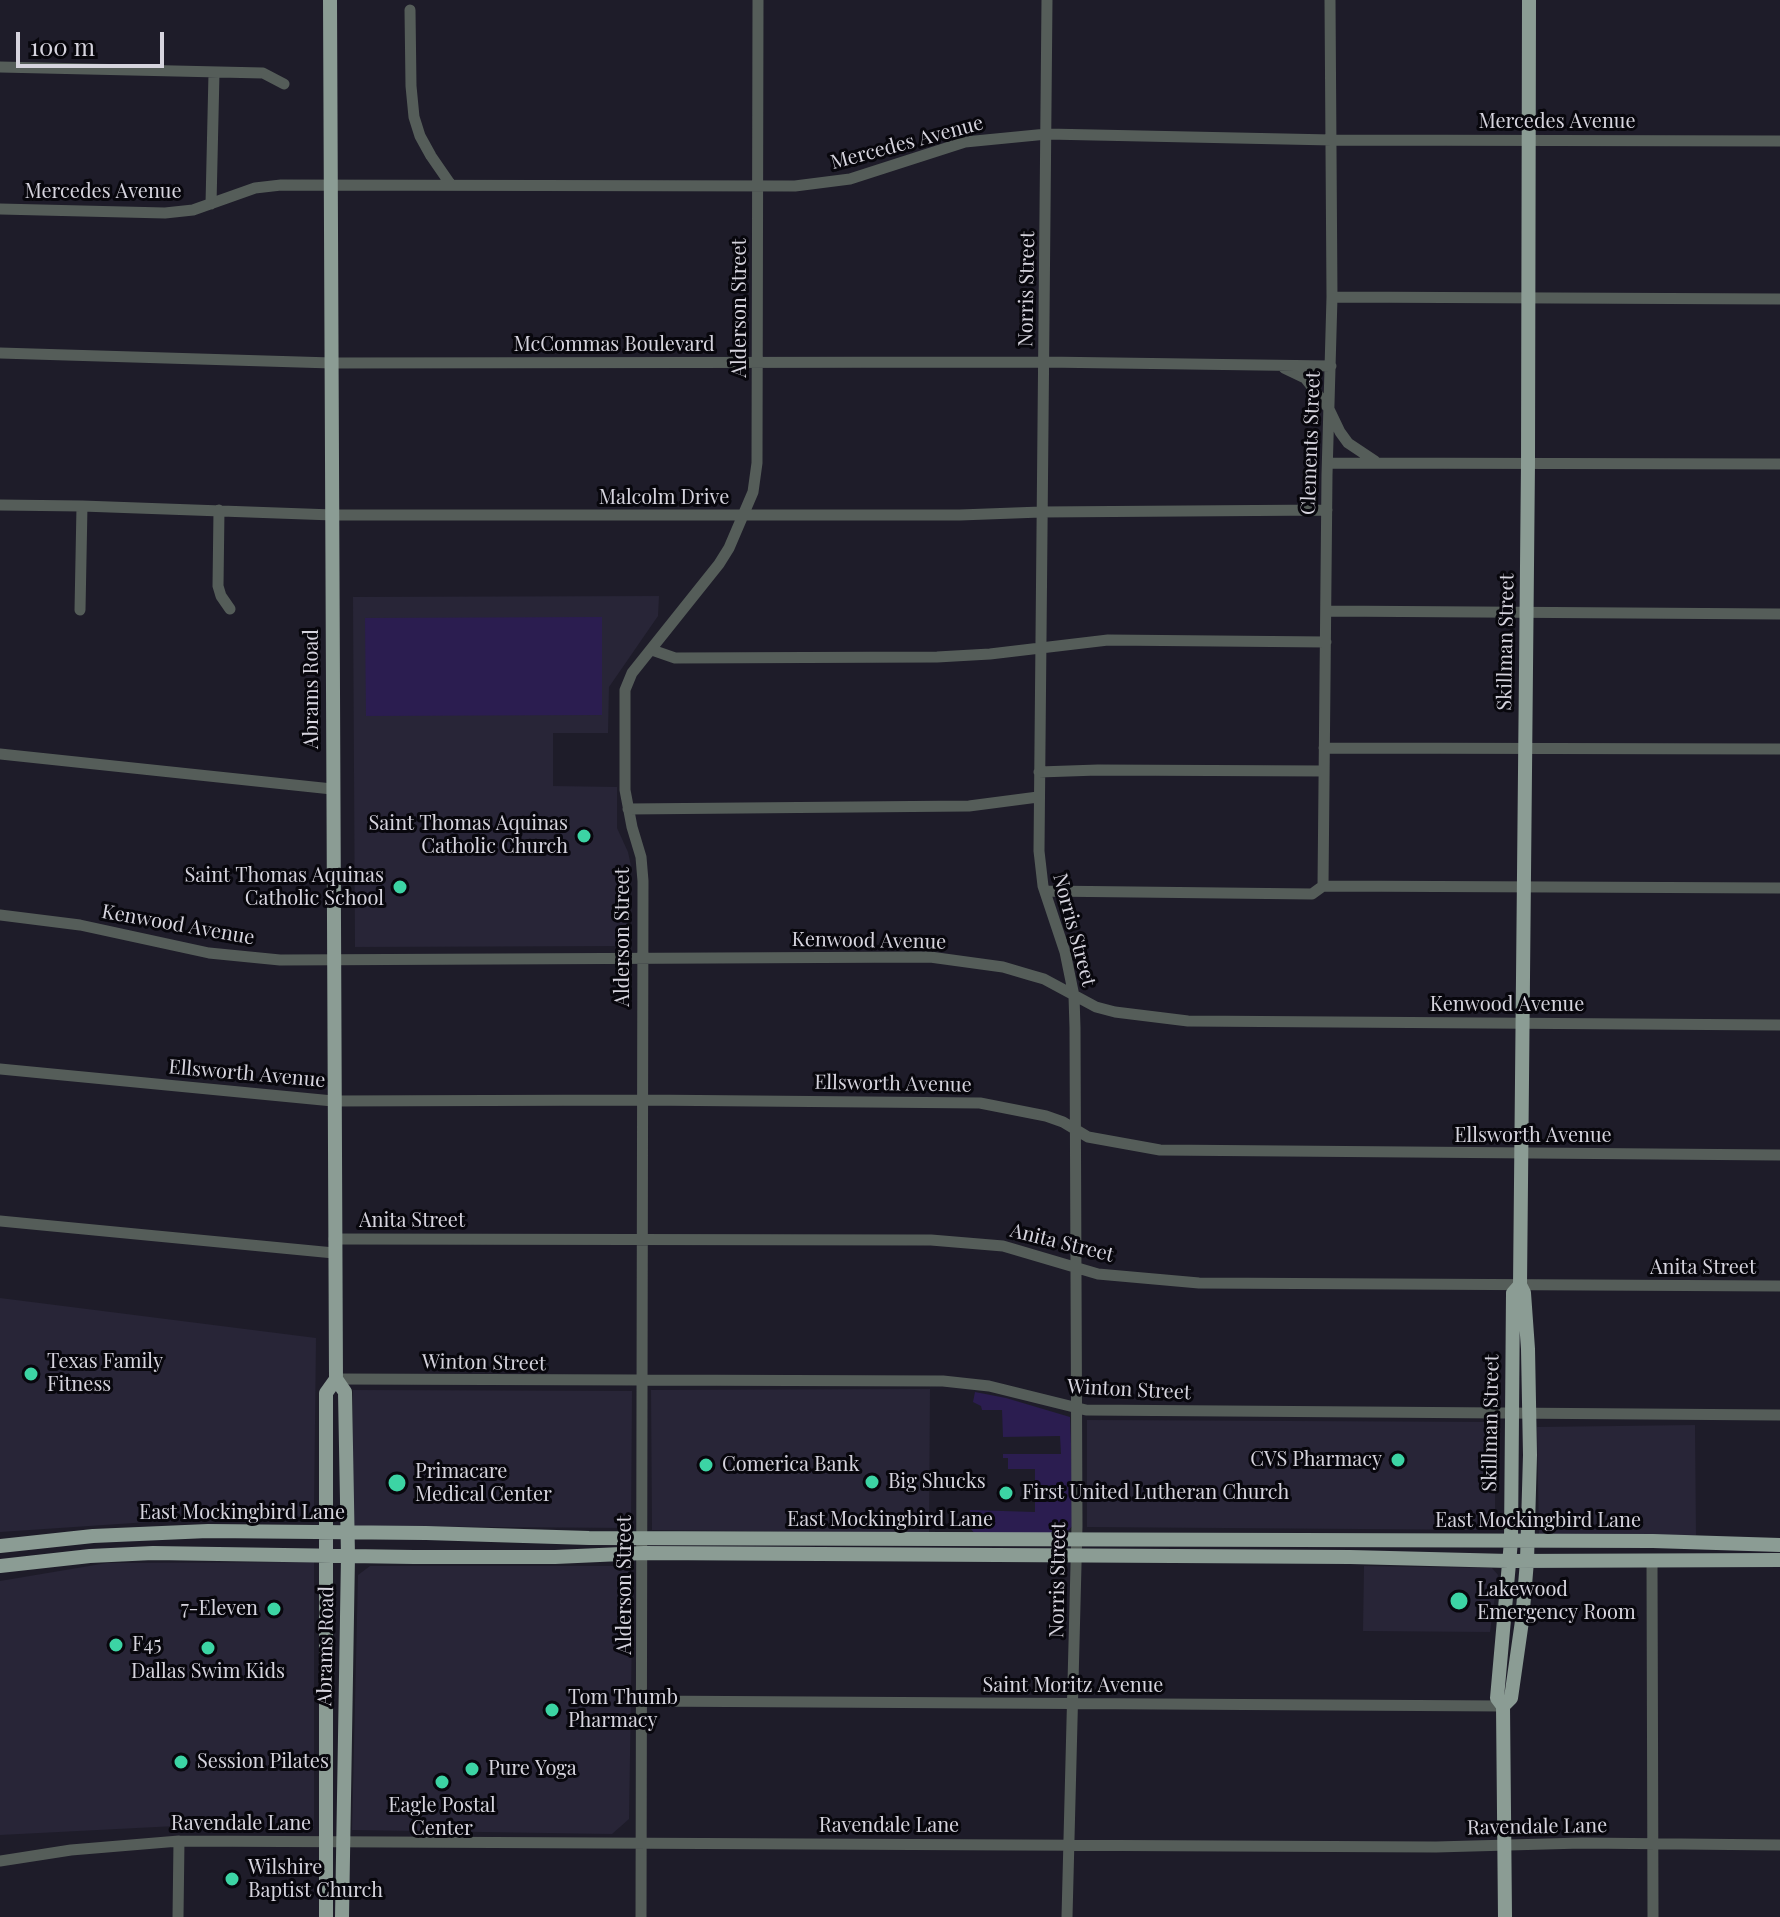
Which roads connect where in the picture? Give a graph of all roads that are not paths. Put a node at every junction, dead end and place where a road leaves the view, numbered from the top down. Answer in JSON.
{"nodes":[{"id":1,"x":330,"y":0,"type":"edge"},
{"id":2,"x":758,"y":0,"type":"edge"},
{"id":3,"x":1047,"y":0,"type":"edge"},
{"id":4,"x":1330,"y":0,"type":"edge"},
{"id":5,"x":1529,"y":0,"type":"edge"},
{"id":6,"x":410,"y":10,"type":"dead end"},
{"id":7,"x":0,"y":67,"type":"edge"},
{"id":8,"x":214,"y":73,"type":"junction"},
{"id":9,"x":284,"y":84,"type":"dead end"},
{"id":10,"x":1047,"y":134,"type":"junction"},
{"id":11,"x":1332,"y":140,"type":"junction"},
{"id":12,"x":1528,"y":141,"type":"junction"},
{"id":13,"x":1780,"y":141,"type":"edge"},
{"id":14,"x":331,"y":185,"type":"junction"},
{"id":15,"x":451,"y":185,"type":"junction"},
{"id":16,"x":758,"y":187,"type":"junction"},
{"id":17,"x":211,"y":204,"type":"junction"},
{"id":18,"x":0,"y":209,"type":"edge"},
{"id":19,"x":1332,"y":297,"type":"junction"},
{"id":20,"x":1528,"y":297,"type":"junction"},
{"id":21,"x":1780,"y":299,"type":"edge"},
{"id":22,"x":0,"y":353,"type":"edge"},
{"id":23,"x":1044,"y":362,"type":"junction"},
{"id":24,"x":332,"y":363,"type":"junction"},
{"id":25,"x":758,"y":363,"type":"junction"},
{"id":26,"x":1276,"y":366,"type":"junction"},
{"id":27,"x":1331,"y":366,"type":"junction"},
{"id":28,"x":1329,"y":409,"type":"junction"},
{"id":29,"x":1328,"y":463,"type":"junction"},
{"id":30,"x":1378,"y":463,"type":"junction"},
{"id":31,"x":1528,"y":463,"type":"junction"},
{"id":32,"x":1780,"y":464,"type":"edge"},
{"id":33,"x":0,"y":505,"type":"edge"},
{"id":34,"x":82,"y":506,"type":"junction"},
{"id":35,"x":219,"y":510,"type":"junction"},
{"id":36,"x":1327,"y":510,"type":"junction"},
{"id":37,"x":1041,"y":512,"type":"junction"},
{"id":38,"x":333,"y":515,"type":"junction"},
{"id":39,"x":744,"y":516,"type":"junction"},
{"id":40,"x":230,"y":609,"type":"dead end"},
{"id":41,"x":80,"y":610,"type":"dead end"},
{"id":42,"x":1326,"y":611,"type":"junction"},
{"id":43,"x":1526,"y":613,"type":"junction"},
{"id":44,"x":1780,"y":614,"type":"edge"},
{"id":45,"x":1326,"y":642,"type":"junction"},
{"id":46,"x":1040,"y":647,"type":"junction"},
{"id":47,"x":652,"y":650,"type":"junction"},
{"id":48,"x":1324,"y":748,"type":"junction"},
{"id":49,"x":1525,"y":748,"type":"junction"},
{"id":50,"x":1780,"y":749,"type":"edge"},
{"id":51,"x":0,"y":754,"type":"edge"},
{"id":52,"x":1324,"y":771,"type":"junction"},
{"id":53,"x":1039,"y":772,"type":"junction"},
{"id":54,"x":332,"y":789,"type":"junction"},
{"id":55,"x":1038,"y":797,"type":"junction"},
{"id":56,"x":628,"y":809,"type":"junction"},
{"id":57,"x":1323,"y":886,"type":"junction"},
{"id":58,"x":1523,"y":887,"type":"junction"},
{"id":59,"x":1780,"y":888,"type":"edge"},
{"id":60,"x":1045,"y":891,"type":"junction"},
{"id":61,"x":0,"y":915,"type":"edge"},
{"id":62,"x":1065,"y":956,"type":"junction"},
{"id":63,"x":641,"y":959,"type":"junction"},
{"id":64,"x":333,"y":960,"type":"junction"},
{"id":65,"x":1044,"y":979,"type":"junction"},
{"id":66,"x":1074,"y":996,"type":"junction"},
{"id":67,"x":1522,"y":1023,"type":"junction"},
{"id":68,"x":1780,"y":1025,"type":"edge"},
{"id":69,"x":0,"y":1069,"type":"edge"},
{"id":70,"x":642,"y":1100,"type":"junction"},
{"id":71,"x":333,"y":1101,"type":"junction"},
{"id":72,"x":1075,"y":1129,"type":"junction"},
{"id":73,"x":1521,"y":1155,"type":"junction"},
{"id":74,"x":1780,"y":1155,"type":"edge"},
{"id":75,"x":0,"y":1221,"type":"edge"},
{"id":76,"x":642,"y":1239,"type":"junction"},
{"id":77,"x":334,"y":1246,"type":"junction"},
{"id":78,"x":1075,"y":1269,"type":"junction"},
{"id":79,"x":1520,"y":1285,"type":"junction"},
{"id":80,"x":1780,"y":1286,"type":"edge"},
{"id":81,"x":336,"y":1379,"type":"junction"},
{"id":82,"x":643,"y":1381,"type":"junction"},
{"id":83,"x":1076,"y":1409,"type":"junction"},
{"id":84,"x":1512,"y":1413,"type":"junction"},
{"id":85,"x":1529,"y":1413,"type":"junction"},
{"id":86,"x":1780,"y":1415,"type":"edge"},
{"id":87,"x":327,"y":1533,"type":"junction"},
{"id":88,"x":346,"y":1533,"type":"junction"},
{"id":89,"x":589,"y":1538,"type":"junction"},
{"id":90,"x":1511,"y":1541,"type":"junction"},
{"id":91,"x":1528,"y":1541,"type":"junction"},
{"id":92,"x":1653,"y":1541,"type":"junction"},
{"id":93,"x":1780,"y":1545,"type":"edge"},
{"id":94,"x":0,"y":1546,"type":"edge"},
{"id":95,"x":644,"y":1546,"type":"junction"},
{"id":96,"x":1076,"y":1548,"type":"junction"},
{"id":97,"x":1350,"y":1549,"type":"junction"},
{"id":98,"x":327,"y":1556,"type":"junction"},
{"id":99,"x":348,"y":1556,"type":"junction"},
{"id":100,"x":517,"y":1557,"type":"junction"},
{"id":101,"x":1780,"y":1560,"type":"edge"},
{"id":102,"x":1509,"y":1561,"type":"junction"},
{"id":103,"x":1527,"y":1561,"type":"junction"},
{"id":104,"x":1652,"y":1561,"type":"junction"},
{"id":105,"x":0,"y":1566,"type":"edge"},
{"id":106,"x":642,"y":1701,"type":"junction"},
{"id":107,"x":1073,"y":1704,"type":"junction"},
{"id":108,"x":1503,"y":1706,"type":"junction"},
{"id":109,"x":327,"y":1733,"type":"junction"},
{"id":110,"x":345,"y":1733,"type":"junction"},
{"id":111,"x":179,"y":1841,"type":"junction"},
{"id":112,"x":327,"y":1841,"type":"junction"},
{"id":113,"x":344,"y":1841,"type":"junction"},
{"id":114,"x":641,"y":1843,"type":"junction"},
{"id":115,"x":1653,"y":1844,"type":"junction"},
{"id":116,"x":1069,"y":1845,"type":"junction"},
{"id":117,"x":1780,"y":1845,"type":"edge"},
{"id":118,"x":1505,"y":1846,"type":"junction"},
{"id":119,"x":0,"y":1861,"type":"edge"},
{"id":120,"x":178,"y":1917,"type":"edge"},
{"id":121,"x":326,"y":1917,"type":"edge"},
{"id":122,"x":342,"y":1917,"type":"edge"},
{"id":123,"x":641,"y":1917,"type":"edge"},
{"id":124,"x":1067,"y":1917,"type":"edge"},
{"id":125,"x":1505,"y":1917,"type":"edge"},
{"id":126,"x":1653,"y":1917,"type":"edge"}],
"edges":[{"from":1,"to":14,"type":"main road","name":"Abrams Road"},
{"from":2,"to":16,"type":"street","name":"Alderson Street"},
{"from":3,"to":10,"type":"street","name":"Norris Street"},
{"from":4,"to":11,"type":"street","name":"Clements Street"},
{"from":5,"to":12,"type":"main road","name":"Skillman Street"},
{"from":6,"to":15,"type":"street"},
{"from":7,"to":8,"type":"street"},
{"from":8,"to":9,"type":"street"},
{"from":8,"to":17,"type":"street"},
{"from":10,"to":11,"type":"street","name":"Mercedes Avenue"},
{"from":10,"to":16,"type":"street","name":"Mercedes Avenue"},
{"from":10,"to":23,"type":"street","name":"Norris Street"},
{"from":11,"to":12,"type":"street","name":"Mercedes Avenue"},
{"from":11,"to":19,"type":"street","name":"Clements Street"},
{"from":12,"to":13,"type":"street","name":"Mercedes Avenue"},
{"from":12,"to":20,"type":"main road","name":"Skillman Street"},
{"from":14,"to":15,"type":"street","name":"Mercedes Avenue"},
{"from":14,"to":17,"type":"street","name":"Mercedes Avenue"},
{"from":14,"to":24,"type":"main road","name":"Abrams Road"},
{"from":15,"to":16,"type":"street","name":"Mercedes Avenue"},
{"from":16,"to":25,"type":"street","name":"Alderson Street"},
{"from":17,"to":18,"type":"street","name":"Mercedes Avenue"},
{"from":19,"to":20,"type":"street"},
{"from":19,"to":27,"type":"street","name":"Clements Street"},
{"from":20,"to":21,"type":"street"},
{"from":20,"to":31,"type":"main road","name":"Skillman Street"},
{"from":22,"to":24,"type":"street","name":"McCommas Boulevard"},
{"from":23,"to":25,"type":"street","name":"McCommas Boulevard"},
{"from":23,"to":26,"type":"street","name":"McCommas Boulevard"},
{"from":23,"to":37,"type":"street","name":"Norris Street"},
{"from":24,"to":25,"type":"street","name":"McCommas Boulevard"},
{"from":24,"to":38,"type":"main road","name":"Abrams Road"},
{"from":25,"to":39,"type":"street","name":"Alderson Street"},
{"from":26,"to":27,"type":"street","name":"McCommas Boulevard"},
{"from":26,"to":28,"type":"street","name":"McCommas Boulevard"},
{"from":27,"to":28,"type":"street","name":"Clements Street"},
{"from":28,"to":29,"type":"street","name":"Clements Street"},
{"from":28,"to":30,"type":"street","name":"McCommas Boulevard"},
{"from":29,"to":30,"type":"street"},
{"from":29,"to":36,"type":"street","name":"Clements Street"},
{"from":30,"to":31,"type":"street"},
{"from":31,"to":32,"type":"street"},
{"from":31,"to":43,"type":"main road","name":"Skillman Street"},
{"from":33,"to":34,"type":"street","name":"Malcolm Drive"},
{"from":34,"to":35,"type":"street","name":"Malcolm Drive"},
{"from":34,"to":41,"type":"street"},
{"from":35,"to":38,"type":"street","name":"Malcolm Drive"},
{"from":35,"to":40,"type":"street"},
{"from":36,"to":37,"type":"street","name":"Malcolm Drive"},
{"from":36,"to":42,"type":"street","name":"Clements Street"},
{"from":37,"to":39,"type":"street","name":"Malcolm Drive"},
{"from":37,"to":46,"type":"street","name":"Norris Street"},
{"from":38,"to":39,"type":"street","name":"Malcolm Drive"},
{"from":38,"to":54,"type":"main road","name":"Abrams Road"},
{"from":39,"to":47,"type":"street","name":"Alderson Street"},
{"from":42,"to":43,"type":"street"},
{"from":42,"to":45,"type":"street","name":"Clements Street"},
{"from":43,"to":44,"type":"street"},
{"from":43,"to":49,"type":"main road","name":"Skillman Street"},
{"from":45,"to":46,"type":"street"},
{"from":45,"to":48,"type":"street","name":"Clements Street"},
{"from":46,"to":47,"type":"street"},
{"from":46,"to":53,"type":"street","name":"Norris Street"},
{"from":47,"to":56,"type":"street","name":"Alderson Street"},
{"from":48,"to":49,"type":"street"},
{"from":48,"to":52,"type":"street","name":"Clements Street"},
{"from":49,"to":50,"type":"street"},
{"from":49,"to":58,"type":"main road","name":"Skillman Street"},
{"from":51,"to":54,"type":"street"},
{"from":52,"to":53,"type":"street"},
{"from":52,"to":57,"type":"street","name":"Clements Street"},
{"from":53,"to":55,"type":"street","name":"Norris Street"},
{"from":54,"to":64,"type":"main road","name":"Abrams Road"},
{"from":55,"to":56,"type":"street"},
{"from":55,"to":60,"type":"street","name":"Norris Street"},
{"from":56,"to":63,"type":"street","name":"Alderson Street"},
{"from":57,"to":58,"type":"street"},
{"from":57,"to":60,"type":"street"},
{"from":58,"to":59,"type":"street"},
{"from":58,"to":67,"type":"main road","name":"Skillman Street"},
{"from":60,"to":62,"type":"street","name":"Norris Street"},
{"from":61,"to":64,"type":"street","name":"Kenwood Avenue"},
{"from":62,"to":65,"type":"street"},
{"from":62,"to":66,"type":"street","name":"Norris Street"},
{"from":63,"to":64,"type":"street","name":"Kenwood Avenue"},
{"from":63,"to":65,"type":"street","name":"Kenwood Avenue"},
{"from":63,"to":70,"type":"street","name":"Alderson Street"},
{"from":64,"to":71,"type":"main road","name":"Abrams Road"},
{"from":65,"to":66,"type":"street","name":"Kenwood Avenue"},
{"from":66,"to":67,"type":"street","name":"Kenwood Avenue"},
{"from":66,"to":72,"type":"street","name":"Norris Street"},
{"from":67,"to":68,"type":"street","name":"Kenwood Avenue"},
{"from":67,"to":73,"type":"main road","name":"Skillman Street"},
{"from":69,"to":71,"type":"street","name":"Ellsworth Avenue"},
{"from":70,"to":71,"type":"street","name":"Ellsworth Avenue"},
{"from":70,"to":72,"type":"street","name":"Ellsworth Avenue"},
{"from":70,"to":76,"type":"street","name":"Alderson Street"},
{"from":71,"to":77,"type":"main road","name":"Abrams Road"},
{"from":72,"to":73,"type":"street","name":"Ellsworth Avenue"},
{"from":72,"to":78,"type":"street","name":"Norris Street"},
{"from":73,"to":74,"type":"street","name":"Ellsworth Avenue"},
{"from":73,"to":79,"type":"main road","name":"Skillman Street"},
{"from":75,"to":77,"type":"street","name":"Anita Street"},
{"from":76,"to":77,"type":"street","name":"Anita Street"},
{"from":76,"to":78,"type":"street","name":"Anita Street"},
{"from":76,"to":82,"type":"street","name":"Alderson Street"},
{"from":77,"to":81,"type":"main road","name":"Abrams Road"},
{"from":78,"to":79,"type":"street","name":"Anita Street"},
{"from":78,"to":83,"type":"street","name":"Norris Street"},
{"from":79,"to":80,"type":"street","name":"Anita Street"},
{"from":79,"to":84,"type":"main road","name":"Skillman Street"},
{"from":79,"to":85,"type":"main road","name":"Skillman Street"},
{"from":81,"to":82,"type":"street","name":"Winton Street"},
{"from":81,"to":87,"type":"main road","name":"Abrams Road"},
{"from":81,"to":88,"type":"main road","name":"Abrams Road"},
{"from":82,"to":83,"type":"street","name":"Winton Street"},
{"from":82,"to":95,"type":"street","name":"Alderson Street"},
{"from":83,"to":84,"type":"street","name":"Winton Street"},
{"from":83,"to":96,"type":"street","name":"Norris Street"},
{"from":84,"to":85,"type":"street","name":"Winton Street"},
{"from":84,"to":90,"type":"main road","name":"Skillman Street"},
{"from":85,"to":86,"type":"street","name":"Winton Street"},
{"from":85,"to":91,"type":"main road","name":"Skillman Street"},
{"from":87,"to":88,"type":"main road","name":"East Mockingbird Lane"},
{"from":87,"to":94,"type":"main road","name":"East Mockingbird Lane"},
{"from":87,"to":98,"type":"main road","name":"Abrams Road"},
{"from":88,"to":89,"type":"main road","name":"East Mockingbird Lane"},
{"from":88,"to":99,"type":"main road","name":"Abrams Road"},
{"from":89,"to":95,"type":"main road","name":"East Mockingbird Lane"},
{"from":89,"to":100,"type":"main road"},
{"from":90,"to":91,"type":"main road","name":"East Mockingbird Lane"},
{"from":90,"to":97,"type":"main road","name":"East Mockingbird Lane"},
{"from":90,"to":102,"type":"main road","name":"Skillman Street"},
{"from":91,"to":92,"type":"main road","name":"East Mockingbird Lane"},
{"from":91,"to":103,"type":"main road","name":"Skillman Street"},
{"from":92,"to":93,"type":"main road","name":"East Mockingbird Lane"},
{"from":92,"to":104,"type":"main road"},
{"from":95,"to":96,"type":"main road","name":"East Mockingbird Lane"},
{"from":95,"to":100,"type":"main road","name":"East Mockingbird Lane"},
{"from":95,"to":106,"type":"street","name":"Alderson Street"},
{"from":96,"to":97,"type":"main road","name":"East Mockingbird Lane"},
{"from":96,"to":107,"type":"street","name":"Norris Street"},
{"from":97,"to":102,"type":"main road","name":"East Mockingbird Lane"},
{"from":98,"to":99,"type":"main road","name":"East Mockingbird Lane"},
{"from":98,"to":105,"type":"main road","name":"East Mockingbird Lane"},
{"from":98,"to":109,"type":"main road","name":"Abrams Road"},
{"from":99,"to":100,"type":"main road","name":"East Mockingbird Lane"},
{"from":99,"to":110,"type":"main road","name":"Abrams Road"},
{"from":101,"to":104,"type":"main road","name":"East Mockingbird Lane"},
{"from":102,"to":103,"type":"main road","name":"East Mockingbird Lane"},
{"from":102,"to":108,"type":"main road","name":"Skillman Street"},
{"from":103,"to":104,"type":"main road","name":"East Mockingbird Lane"},
{"from":103,"to":108,"type":"main road","name":"Skillman Street"},
{"from":104,"to":115,"type":"street"},
{"from":106,"to":107,"type":"street","name":"Saint Moritz Avenue"},
{"from":106,"to":114,"type":"street","name":"Alderson Street"},
{"from":107,"to":108,"type":"street","name":"Saint Moritz Avenue"},
{"from":107,"to":116,"type":"street","name":"Norris Street"},
{"from":108,"to":118,"type":"main road","name":"Skillman Street"},
{"from":109,"to":110,"type":"main road"},
{"from":109,"to":112,"type":"main road","name":"Abrams Road"},
{"from":110,"to":113,"type":"main road","name":"Abrams Road"},
{"from":111,"to":112,"type":"street","name":"Ravendale Lane"},
{"from":111,"to":119,"type":"street","name":"Ravendale Lane"},
{"from":111,"to":120,"type":"street"},
{"from":112,"to":113,"type":"street","name":"Ravendale Lane"},
{"from":112,"to":121,"type":"main road","name":"Abrams Road"},
{"from":113,"to":114,"type":"street","name":"Ravendale Lane"},
{"from":113,"to":122,"type":"main road","name":"Abrams Road"},
{"from":114,"to":116,"type":"street","name":"Ravendale Lane"},
{"from":114,"to":123,"type":"street","name":"Alderson Street"},
{"from":115,"to":117,"type":"street","name":"Ravendale Lane"},
{"from":115,"to":118,"type":"street","name":"Ravendale Lane"},
{"from":115,"to":126,"type":"street"},
{"from":116,"to":118,"type":"street","name":"Ravendale Lane"},
{"from":116,"to":124,"type":"street","name":"Norris Street"},
{"from":118,"to":125,"type":"main road","name":"Skillman Street"}]}
